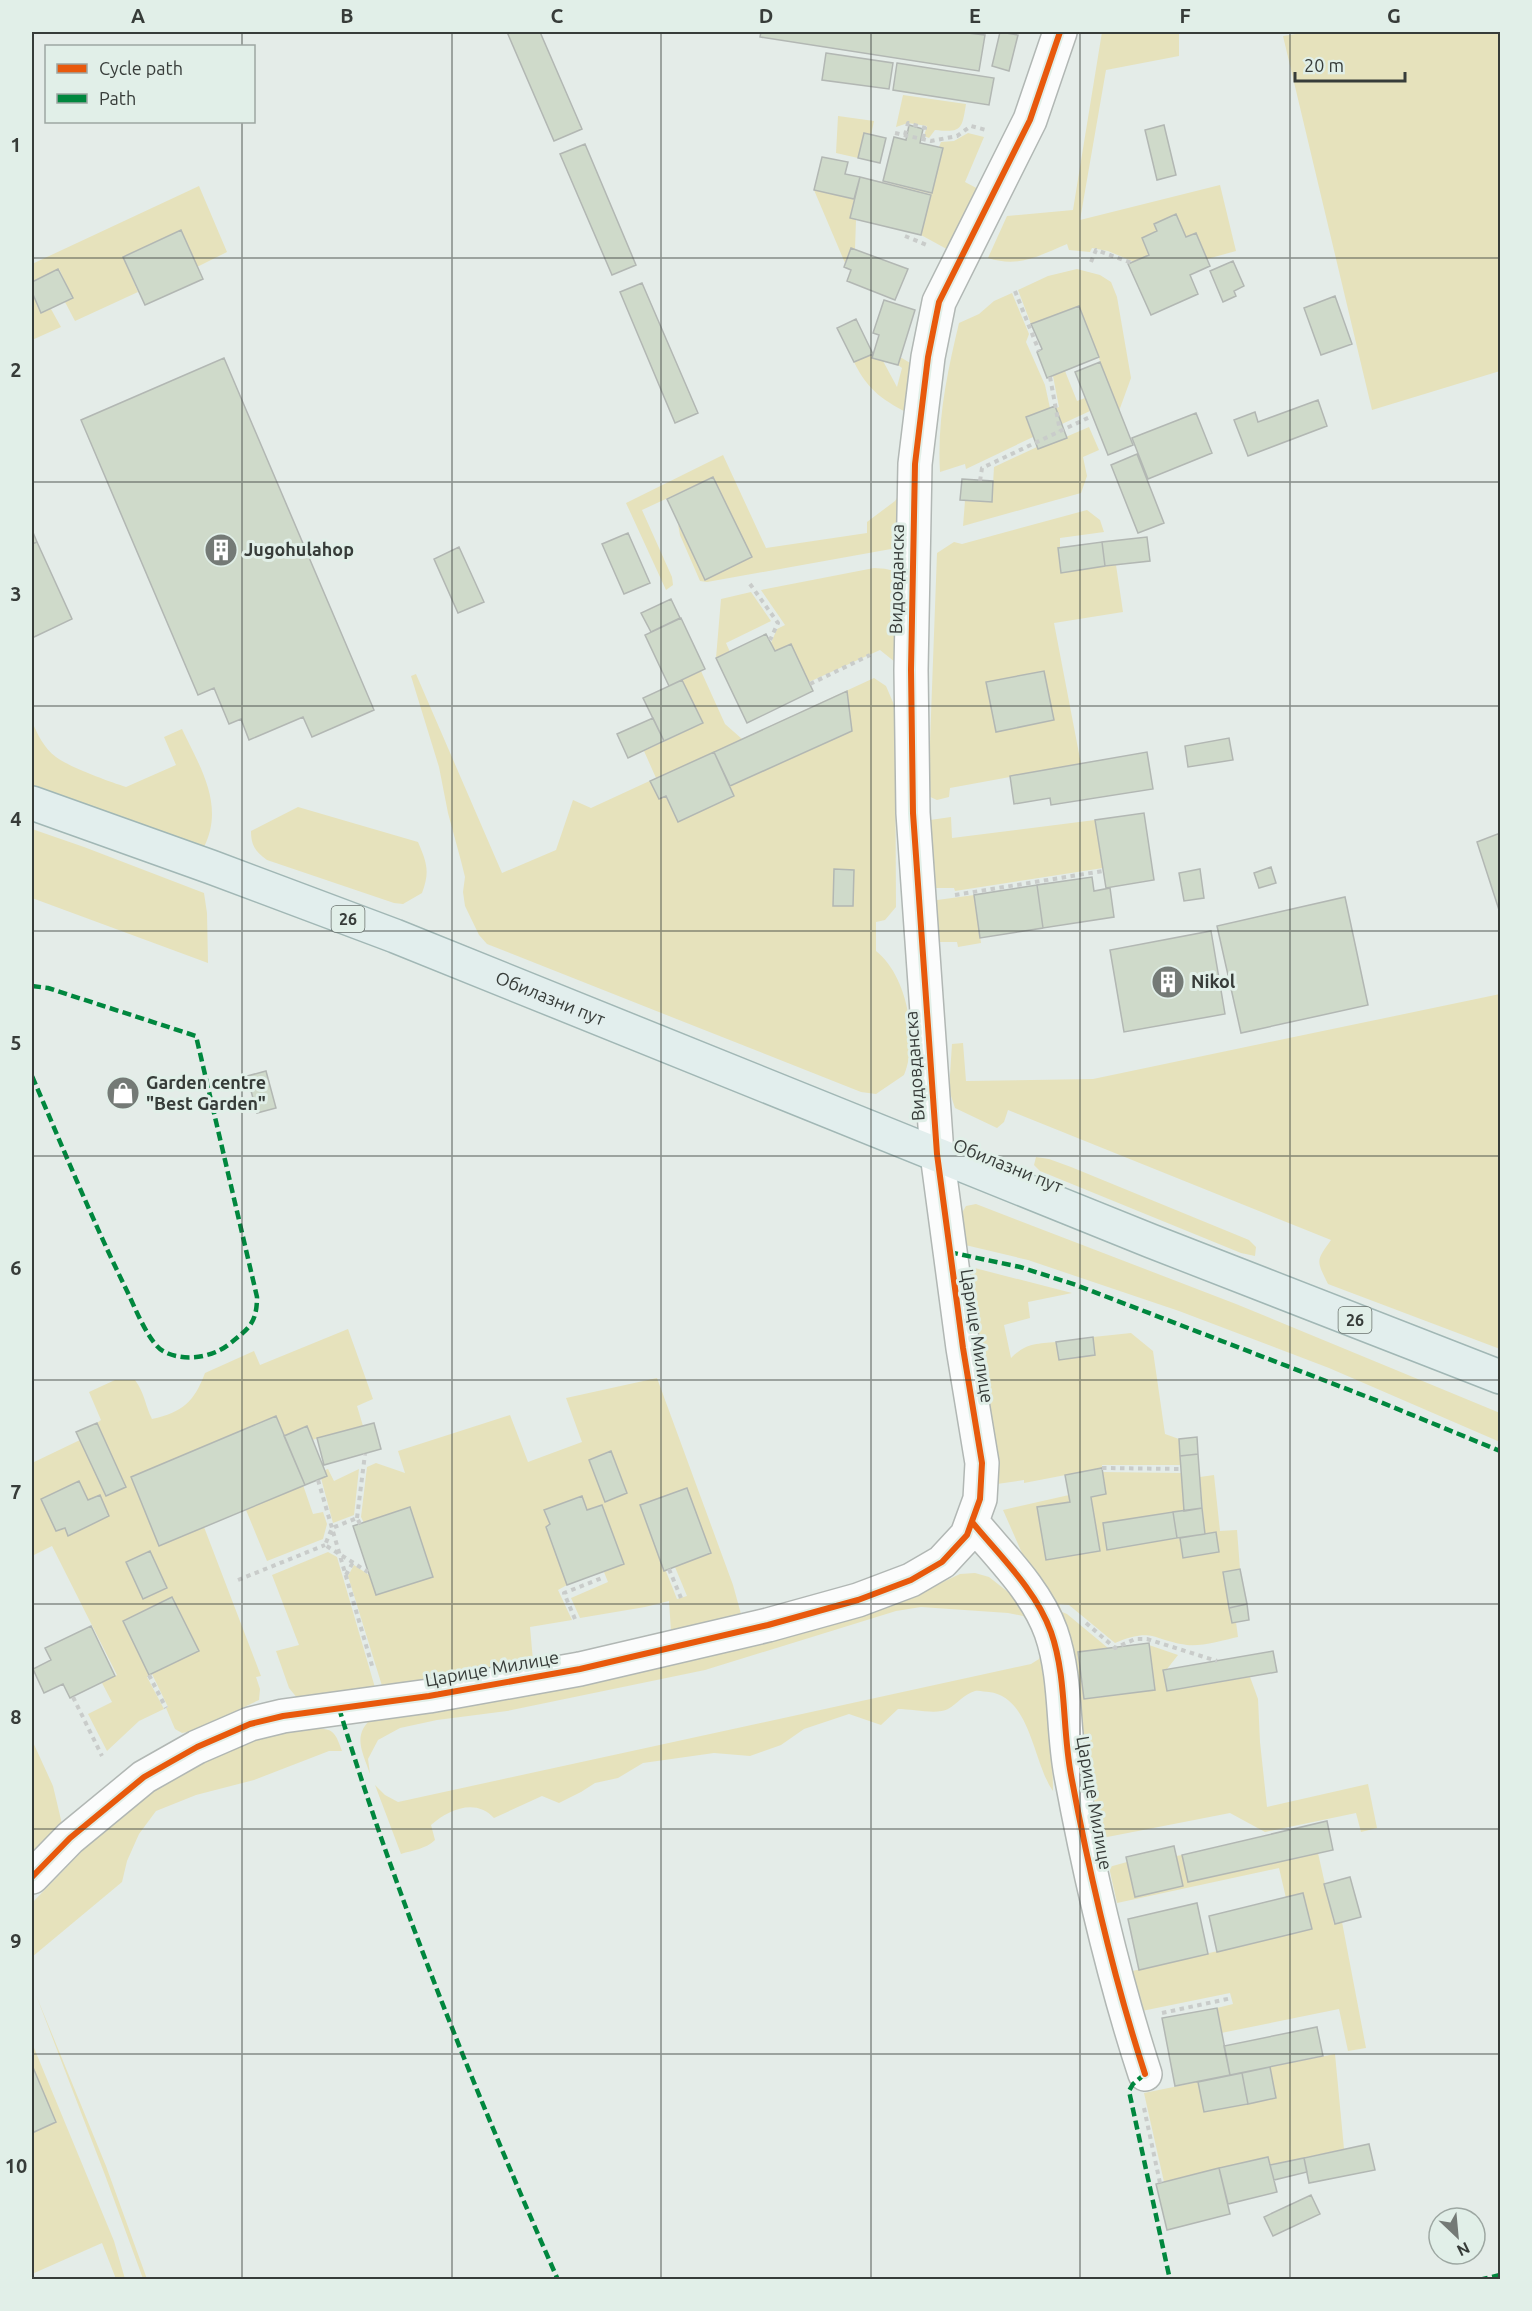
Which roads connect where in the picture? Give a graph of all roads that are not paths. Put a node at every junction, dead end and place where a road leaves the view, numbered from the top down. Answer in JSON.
{"nodes":[{"id":1,"x":1060,"y":32,"type":"edge"},
{"id":2,"x":32,"y":803,"type":"edge"},
{"id":3,"x":937,"y":1154,"type":"junction"},
{"id":4,"x":1500,"y":1377,"type":"edge"},
{"id":5,"x":972,"y":1522,"type":"junction"},
{"id":6,"x":32,"y":1877,"type":"edge"},
{"id":7,"x":1144,"y":2089,"type":"road end"}],
"edges":[{"from":1,"to":3,"type":"street","name":"Видовданска"},
{"from":2,"to":3,"type":"main road","name":"Обилазни пут","number":"26"},
{"from":3,"to":4,"type":"main road","name":"Обилазни пут","number":"26"},
{"from":3,"to":5,"type":"street","name":"Царице Милице"},
{"from":5,"to":6,"type":"street","name":"Царице Милице"},
{"from":5,"to":7,"type":"street","name":"Царице Милице"}]}
